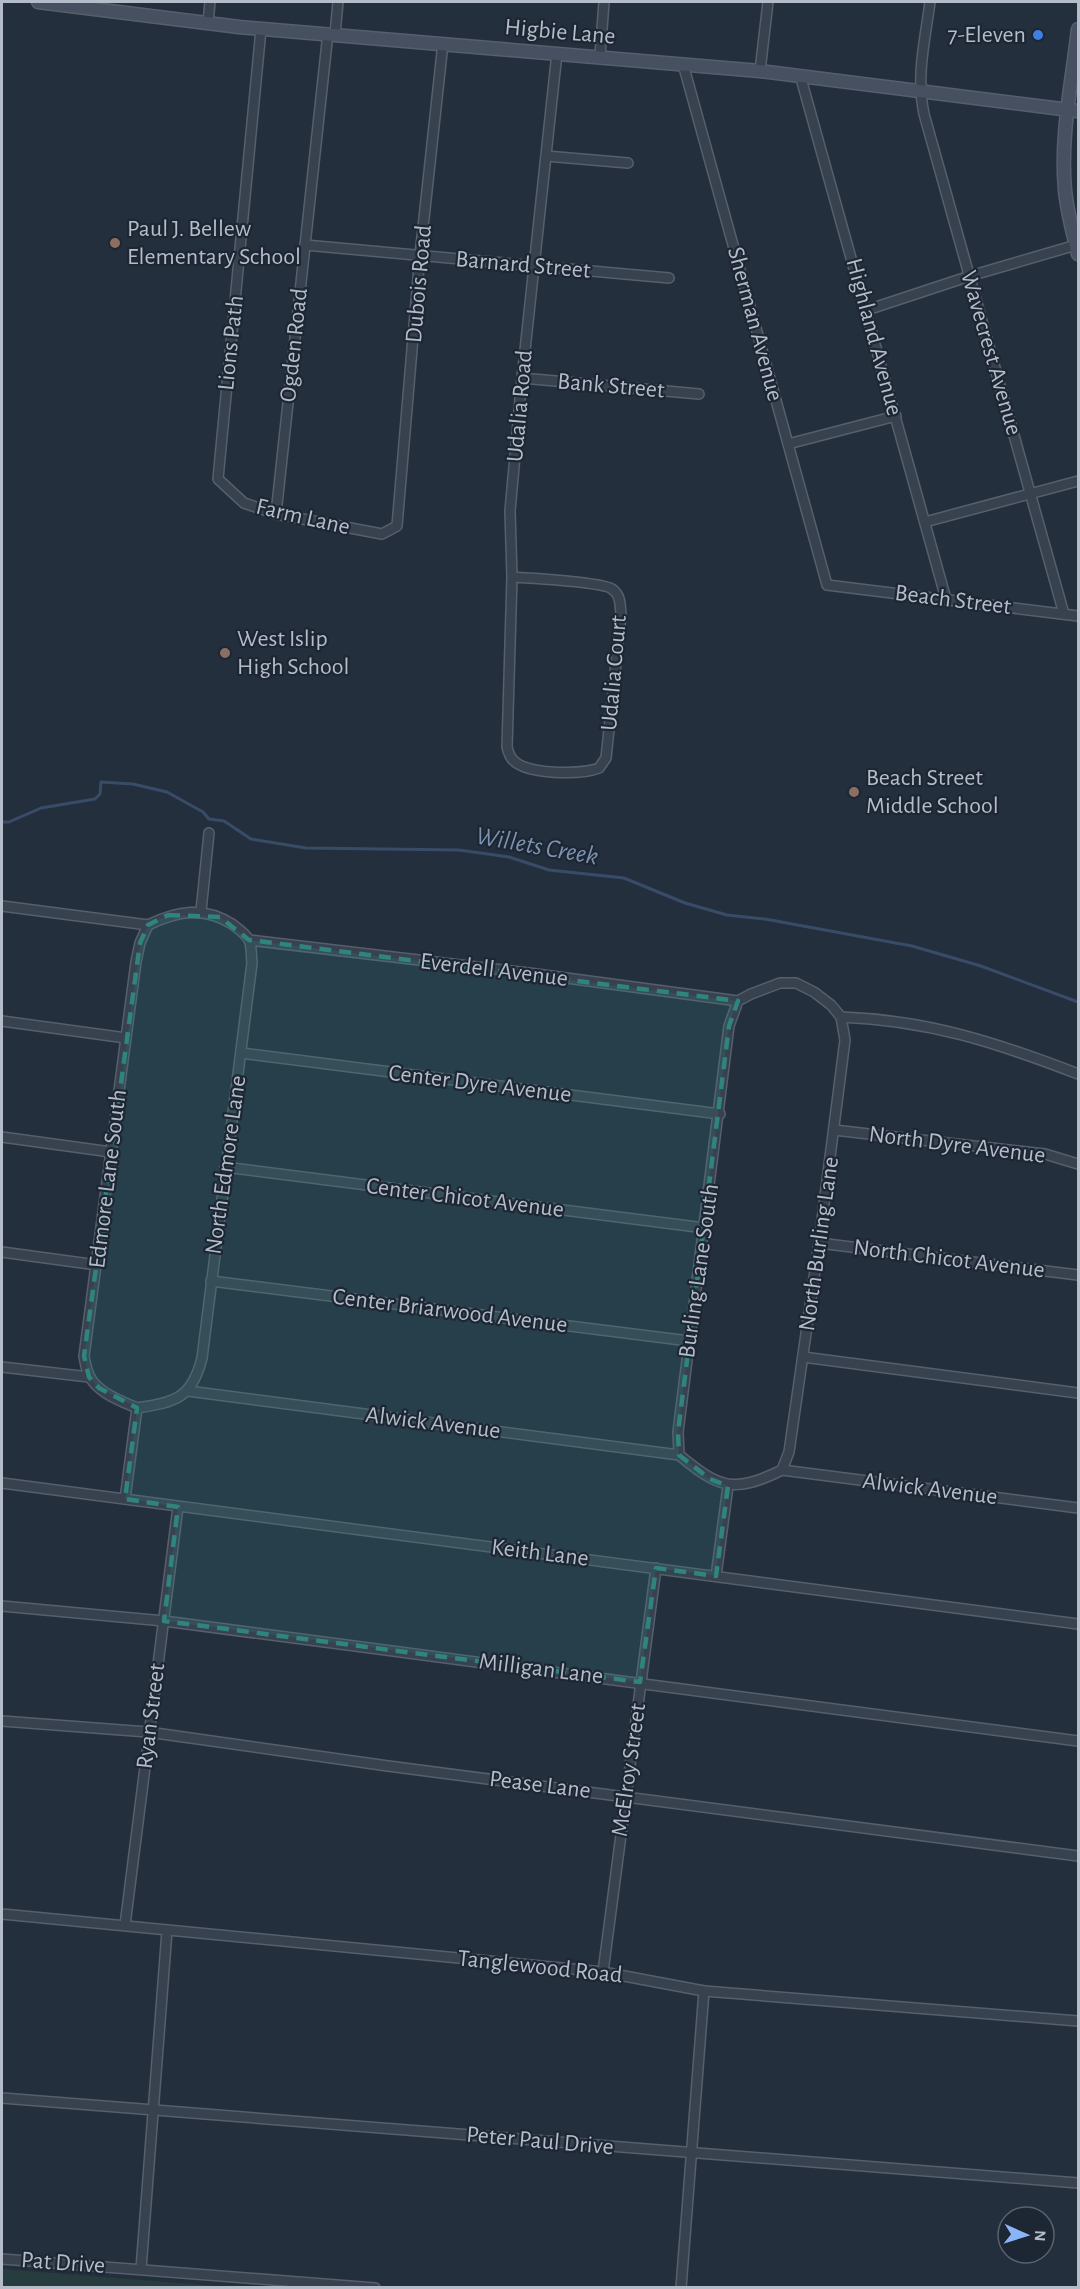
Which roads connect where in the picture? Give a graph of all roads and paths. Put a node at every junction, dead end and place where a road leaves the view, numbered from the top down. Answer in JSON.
{"nodes":[{"id":1,"x":38,"y":2,"type":"edge"},
{"id":2,"x":210,"y":2,"type":"edge"},
{"id":3,"x":338,"y":2,"type":"edge"},
{"id":4,"x":604,"y":2,"type":"edge"},
{"id":5,"x":768,"y":2,"type":"edge"},
{"id":6,"x":930,"y":2,"type":"edge"},
{"id":7,"x":83,"y":4,"type":"edge"},
{"id":8,"x":208,"y":23,"type":"junction"},
{"id":9,"x":261,"y":29,"type":"junction"},
{"id":10,"x":1078,"y":29,"type":"edge"},
{"id":11,"x":332,"y":33,"type":"junction"},
{"id":12,"x":443,"y":43,"type":"junction"},
{"id":13,"x":557,"y":53,"type":"junction"},
{"id":14,"x":600,"y":56,"type":"junction"},
{"id":15,"x":683,"y":64,"type":"junction"},
{"id":16,"x":760,"y":71,"type":"junction"},
{"id":17,"x":800,"y":75,"type":"junction"},
{"id":18,"x":920,"y":91,"type":"junction"},
{"id":19,"x":1073,"y":110,"type":"edge"},
{"id":20,"x":546,"y":156,"type":"junction"},
{"id":21,"x":628,"y":163,"type":"dead end"},
{"id":22,"x":305,"y":245,"type":"junction"},
{"id":23,"x":1077,"y":249,"type":"edge"},
{"id":24,"x":420,"y":255,"type":"junction"},
{"id":25,"x":534,"y":267,"type":"junction"},
{"id":26,"x":970,"y":276,"type":"junction"},
{"id":27,"x":669,"y":278,"type":"dead end"},
{"id":28,"x":867,"y":310,"type":"junction"},
{"id":29,"x":522,"y":378,"type":"junction"},
{"id":30,"x":699,"y":394,"type":"dead end"},
{"id":31,"x":896,"y":416,"type":"junction"},
{"id":32,"x":788,"y":444,"type":"junction"},
{"id":33,"x":218,"y":479,"type":"joint"},
{"id":34,"x":1078,"y":481,"type":"edge"},
{"id":35,"x":1032,"y":494,"type":"junction"},
{"id":36,"x":276,"y":514,"type":"junction"},
{"id":37,"x":925,"y":522,"type":"junction"},
{"id":38,"x":397,"y":526,"type":"joint"},
{"id":39,"x":512,"y":577,"type":"junction"},
{"id":40,"x":827,"y":585,"type":"joint"},
{"id":41,"x":946,"y":599,"type":"junction"},
{"id":42,"x":1064,"y":614,"type":"junction"},
{"id":43,"x":1078,"y":616,"type":"edge"},
{"id":44,"x":512,"y":759,"type":"joint"},
{"id":45,"x":209,"y":833,"type":"dead end"},
{"id":46,"x":2,"y":906,"type":"edge"},
{"id":47,"x":201,"y":911,"type":"junction"},
{"id":48,"x":148,"y":925,"type":"junction"},
{"id":49,"x":249,"y":940,"type":"junction"},
{"id":50,"x":738,"y":1001,"type":"junction"},
{"id":51,"x":841,"y":1017,"type":"junction"},
{"id":52,"x":2,"y":1021,"type":"edge"},
{"id":53,"x":126,"y":1038,"type":"junction"},
{"id":54,"x":241,"y":1053,"type":"junction"},
{"id":55,"x":1078,"y":1074,"type":"edge"},
{"id":56,"x":720,"y":1114,"type":"junction"},
{"id":57,"x":834,"y":1130,"type":"junction"},
{"id":58,"x":2,"y":1137,"type":"edge"},
{"id":59,"x":111,"y":1152,"type":"junction"},
{"id":60,"x":1078,"y":1164,"type":"edge"},
{"id":61,"x":225,"y":1167,"type":"junction"},
{"id":62,"x":705,"y":1228,"type":"junction"},
{"id":63,"x":819,"y":1243,"type":"junction"},
{"id":64,"x":2,"y":1252,"type":"edge"},
{"id":65,"x":97,"y":1264,"type":"junction"},
{"id":66,"x":1078,"y":1275,"type":"edge"},
{"id":67,"x":211,"y":1281,"type":"junction"},
{"id":68,"x":689,"y":1341,"type":"junction"},
{"id":69,"x":803,"y":1357,"type":"junction"},
{"id":70,"x":2,"y":1367,"type":"edge"},
{"id":71,"x":89,"y":1377,"type":"junction"},
{"id":72,"x":188,"y":1391,"type":"junction"},
{"id":73,"x":1078,"y":1393,"type":"edge"},
{"id":74,"x":137,"y":1408,"type":"junction"},
{"id":75,"x":679,"y":1455,"type":"junction"},
{"id":76,"x":782,"y":1470,"type":"junction"},
{"id":77,"x":2,"y":1483,"type":"edge"},
{"id":78,"x":728,"y":1486,"type":"junction"},
{"id":79,"x":125,"y":1499,"type":"junction"},
{"id":80,"x":178,"y":1506,"type":"junction"},
{"id":81,"x":1078,"y":1508,"type":"edge"},
{"id":82,"x":656,"y":1568,"type":"junction"},
{"id":83,"x":716,"y":1576,"type":"junction"},
{"id":84,"x":2,"y":1606,"type":"edge"},
{"id":85,"x":164,"y":1620,"type":"junction"},
{"id":86,"x":1078,"y":1624,"type":"edge"},
{"id":87,"x":640,"y":1682,"type":"junction"},
{"id":88,"x":2,"y":1721,"type":"edge"},
{"id":89,"x":148,"y":1732,"type":"junction"},
{"id":90,"x":1078,"y":1741,"type":"edge"},
{"id":91,"x":625,"y":1795,"type":"junction"},
{"id":92,"x":1078,"y":1856,"type":"edge"},
{"id":93,"x":2,"y":1914,"type":"edge"},
{"id":94,"x":125,"y":1925,"type":"junction"},
{"id":95,"x":167,"y":1931,"type":"junction"},
{"id":96,"x":603,"y":1972,"type":"junction"},
{"id":97,"x":704,"y":1991,"type":"junction"},
{"id":98,"x":1078,"y":2021,"type":"edge"},
{"id":99,"x":2,"y":2098,"type":"edge"},
{"id":100,"x":153,"y":2110,"type":"junction"},
{"id":101,"x":692,"y":2153,"type":"junction"},
{"id":102,"x":1078,"y":2184,"type":"edge"},
{"id":103,"x":2,"y":2259,"type":"edge"},
{"id":104,"x":141,"y":2269,"type":"junction"},
{"id":105,"x":375,"y":2288,"type":"edge"},
{"id":106,"x":681,"y":2288,"type":"edge"}],
"edges":[{"from":1,"to":7,"type":"main road","name":"Higbie Lane"},
{"from":2,"to":8,"type":"street"},
{"from":3,"to":11,"type":"street","name":"Ogden Road"},
{"from":4,"to":14,"type":"street"},
{"from":5,"to":16,"type":"street"},
{"from":6,"to":18,"type":"street","name":"Wavecrest Avenue"},
{"from":7,"to":8,"type":"main road","name":"Higbie Lane"},
{"from":8,"to":9,"type":"main road","name":"Higbie Lane"},
{"from":9,"to":11,"type":"main road","name":"Higbie Lane"},
{"from":9,"to":33,"type":"street","name":"Lions Path"},
{"from":10,"to":19,"type":"main road"},
{"from":11,"to":12,"type":"main road","name":"Higbie Lane"},
{"from":11,"to":22,"type":"street","name":"Ogden Road"},
{"from":12,"to":13,"type":"main road","name":"Higbie Lane"},
{"from":12,"to":24,"type":"street","name":"Dubois Road"},
{"from":13,"to":14,"type":"main road","name":"Higbie Lane"},
{"from":13,"to":20,"type":"street","name":"Udalia Road"},
{"from":14,"to":15,"type":"main road","name":"Higbie Lane"},
{"from":15,"to":16,"type":"main road","name":"Higbie Lane"},
{"from":15,"to":32,"type":"street","name":"Sherman Avenue"},
{"from":16,"to":17,"type":"main road","name":"Higbie Lane"},
{"from":17,"to":18,"type":"main road","name":"Higbie Lane"},
{"from":17,"to":28,"type":"street","name":"Highland Avenue"},
{"from":18,"to":19,"type":"main road","name":"Higbie Lane"},
{"from":18,"to":26,"type":"street","name":"Wavecrest Avenue"},
{"from":19,"to":23,"type":"main road"},
{"from":20,"to":21,"type":"street"},
{"from":20,"to":25,"type":"street","name":"Udalia Road"},
{"from":22,"to":24,"type":"street","name":"Barnard Street"},
{"from":22,"to":36,"type":"street","name":"Ogden Road"},
{"from":23,"to":26,"type":"street"},
{"from":24,"to":25,"type":"street","name":"Barnard Street"},
{"from":24,"to":38,"type":"street","name":"Dubois Road"},
{"from":25,"to":27,"type":"street","name":"Barnard Street"},
{"from":25,"to":29,"type":"street","name":"Udalia Road"},
{"from":26,"to":28,"type":"street"},
{"from":26,"to":35,"type":"street","name":"Wavecrest Avenue"},
{"from":28,"to":31,"type":"street","name":"Highland Avenue"},
{"from":29,"to":30,"type":"street","name":"Bank Street"},
{"from":29,"to":39,"type":"street","name":"Udalia Road"},
{"from":31,"to":32,"type":"street"},
{"from":31,"to":37,"type":"street","name":"Highland Avenue"},
{"from":32,"to":40,"type":"street","name":"Sherman Avenue"},
{"from":33,"to":36,"type":"street","name":"Farm Lane"},
{"from":34,"to":35,"type":"street"},
{"from":35,"to":37,"type":"street"},
{"from":35,"to":42,"type":"street","name":"Wavecrest Avenue"},
{"from":36,"to":38,"type":"street","name":"Farm Lane"},
{"from":37,"to":41,"type":"street","name":"Highland Avenue"},
{"from":39,"to":44,"type":"street","name":"Udalia Road"},
{"from":39,"to":44,"type":"street","name":"Udalia Court"},
{"from":40,"to":41,"type":"street","name":"Beach Street"},
{"from":41,"to":42,"type":"street","name":"Beach Street"},
{"from":42,"to":43,"type":"street","name":"Beach Street"},
{"from":45,"to":47,"type":"street"},
{"from":46,"to":48,"type":"street"},
{"from":47,"to":48,"type":"street"},
{"from":47,"to":49,"type":"street"},
{"from":48,"to":53,"type":"street","name":"Edmore Lane South"},
{"from":49,"to":50,"type":"street","name":"Everdell Avenue"},
{"from":49,"to":54,"type":"street","name":"North Edmore Lane"},
{"from":50,"to":51,"type":"street"},
{"from":50,"to":56,"type":"street","name":"Burling Lane South"},
{"from":51,"to":55,"type":"street"},
{"from":51,"to":57,"type":"street","name":"North Burling Lane"},
{"from":52,"to":53,"type":"street"},
{"from":53,"to":59,"type":"street","name":"Edmore Lane South"},
{"from":54,"to":56,"type":"street","name":"Center Dyre Avenue"},
{"from":54,"to":61,"type":"street","name":"North Edmore Lane"},
{"from":56,"to":62,"type":"street","name":"Burling Lane South"},
{"from":57,"to":60,"type":"street","name":"North Dyre Avenue"},
{"from":57,"to":63,"type":"street","name":"North Burling Lane"},
{"from":58,"to":59,"type":"street"},
{"from":59,"to":65,"type":"street","name":"Edmore Lane South"},
{"from":61,"to":62,"type":"street","name":"Center Chicot Avenue"},
{"from":61,"to":67,"type":"street","name":"North Edmore Lane"},
{"from":62,"to":68,"type":"street","name":"Burling Lane South"},
{"from":63,"to":66,"type":"street","name":"North Chicot Avenue"},
{"from":63,"to":69,"type":"street","name":"North Burling Lane"},
{"from":64,"to":65,"type":"street"},
{"from":65,"to":71,"type":"street","name":"Edmore Lane South"},
{"from":67,"to":68,"type":"street","name":"Center Briarwood Avenue"},
{"from":67,"to":72,"type":"street","name":"North Edmore Lane"},
{"from":68,"to":75,"type":"street","name":"Burling Lane South"},
{"from":69,"to":73,"type":"street"},
{"from":69,"to":76,"type":"street","name":"North Burling Lane"},
{"from":70,"to":71,"type":"street"},
{"from":71,"to":74,"type":"street"},
{"from":72,"to":74,"type":"street"},
{"from":72,"to":75,"type":"street","name":"Alwick Avenue"},
{"from":74,"to":79,"type":"street"},
{"from":75,"to":78,"type":"street"},
{"from":76,"to":78,"type":"street"},
{"from":76,"to":81,"type":"street","name":"Alwick Avenue"},
{"from":77,"to":79,"type":"street","name":"Keith Lane"},
{"from":78,"to":83,"type":"street"},
{"from":79,"to":80,"type":"street","name":"Keith Lane"},
{"from":80,"to":82,"type":"street","name":"Keith Lane"},
{"from":80,"to":85,"type":"street","name":"Ryan Street"},
{"from":82,"to":83,"type":"street","name":"Keith Lane"},
{"from":82,"to":87,"type":"street","name":"McElroy Street"},
{"from":83,"to":86,"type":"street","name":"Keith Lane"},
{"from":84,"to":85,"type":"street","name":"Milligan Lane"},
{"from":85,"to":87,"type":"street","name":"Milligan Lane"},
{"from":85,"to":89,"type":"street","name":"Ryan Street"},
{"from":87,"to":90,"type":"street","name":"Milligan Lane"},
{"from":87,"to":91,"type":"street","name":"McElroy Street"},
{"from":88,"to":89,"type":"street","name":"Pease Lane"},
{"from":89,"to":91,"type":"street","name":"Pease Lane"},
{"from":89,"to":94,"type":"street","name":"Ryan Street"},
{"from":91,"to":92,"type":"street","name":"Pease Lane"},
{"from":91,"to":96,"type":"street","name":"McElroy Street"},
{"from":93,"to":94,"type":"street","name":"Tanglewood Road"},
{"from":94,"to":95,"type":"street","name":"Tanglewood Road"},
{"from":95,"to":96,"type":"street","name":"Tanglewood Road"},
{"from":95,"to":100,"type":"street"},
{"from":96,"to":97,"type":"street","name":"Tanglewood Road"},
{"from":97,"to":98,"type":"street","name":"Tanglewood Road"},
{"from":97,"to":101,"type":"street"},
{"from":99,"to":100,"type":"street","name":"Peter Paul Drive"},
{"from":100,"to":101,"type":"street","name":"Peter Paul Drive"},
{"from":100,"to":104,"type":"street"},
{"from":101,"to":102,"type":"street","name":"Peter Paul Drive"},
{"from":101,"to":106,"type":"street"},
{"from":103,"to":104,"type":"street","name":"Pat Drive"},
{"from":104,"to":105,"type":"street","name":"Pat Drive"}]}
